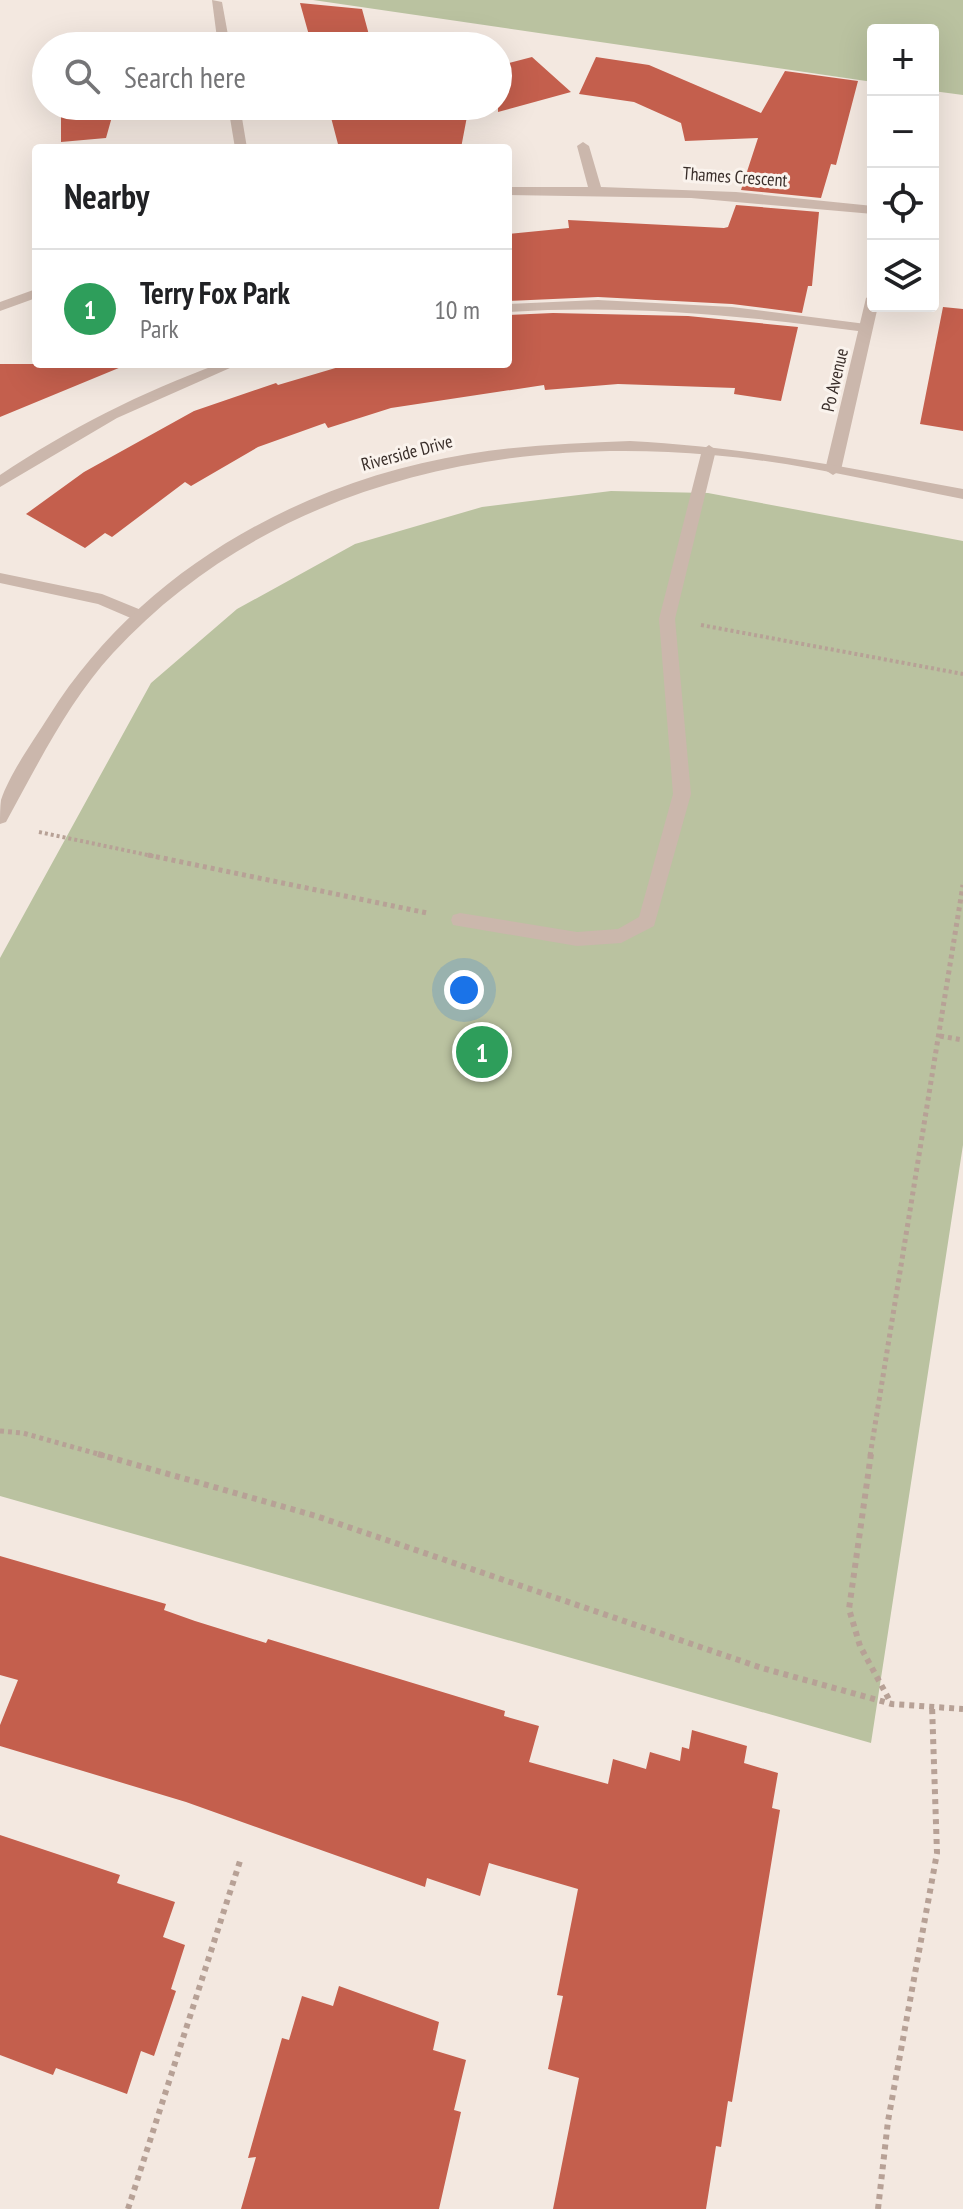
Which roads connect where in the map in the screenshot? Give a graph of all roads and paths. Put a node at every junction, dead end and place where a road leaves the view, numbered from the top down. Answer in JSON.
{"nodes":[{"id":1,"x":216,"y":2,"type":"edge"},
{"id":2,"x":221,"y":32,"type":"edge"},
{"id":3,"x":236,"y":120,"type":"edge"},
{"id":4,"x":240,"y":144,"type":"edge"},
{"id":5,"x":583,"y":146,"type":"dead end"},
{"id":6,"x":595,"y":190,"type":"junction"},
{"id":7,"x":512,"y":191,"type":"edge"},
{"id":8,"x":867,"y":209,"type":"edge"},
{"id":9,"x":32,"y":295,"type":"edge"},
{"id":10,"x":0,"y":307,"type":"edge"},
{"id":11,"x":512,"y":308,"type":"edge"},
{"id":12,"x":870,"y":312,"type":"edge"},
{"id":13,"x":866,"y":328,"type":"junction"},
{"id":14,"x":222,"y":368,"type":"edge"},
{"id":15,"x":709,"y":450,"type":"junction"},
{"id":16,"x":833,"y":470,"type":"junction"},
{"id":17,"x":0,"y":482,"type":"edge"},
{"id":18,"x":963,"y":494,"type":"edge"},
{"id":19,"x":0,"y":578,"type":"edge"},
{"id":20,"x":140,"y":616,"type":"junction"},
{"id":21,"x":667,"y":619,"type":"junction"},
{"id":22,"x":963,"y":674,"type":"edge"},
{"id":23,"x":0,"y":817,"type":"edge"},
{"id":24,"x":39,"y":832,"type":"dead end"},
{"id":25,"x":963,"y":885,"type":"edge"},
{"id":26,"x":460,"y":920,"type":"joint"},
{"id":27,"x":940,"y":1036,"type":"junction"},
{"id":28,"x":963,"y":1040,"type":"edge"},
{"id":29,"x":0,"y":1431,"type":"edge"},
{"id":30,"x":892,"y":1704,"type":"junction"},
{"id":31,"x":932,"y":1705,"type":"junction"},
{"id":32,"x":963,"y":1709,"type":"edge"},
{"id":33,"x":240,"y":1861,"type":"dead end"},
{"id":34,"x":128,"y":2209,"type":"edge"},
{"id":35,"x":878,"y":2209,"type":"edge"}],
"edges":[{"from":1,"to":2,"type":"street"},
{"from":3,"to":4,"type":"street"},
{"from":5,"to":6,"type":"street"},
{"from":6,"to":7,"type":"street","name":"Thames Crescent"},
{"from":6,"to":8,"type":"street","name":"Thames Crescent"},
{"from":9,"to":10,"type":"street"},
{"from":11,"to":13,"type":"street"},
{"from":12,"to":13,"type":"street","name":"Po Avenue"},
{"from":13,"to":16,"type":"street","name":"Po Avenue"},
{"from":14,"to":17,"type":"street"},
{"from":15,"to":16,"type":"street","name":"Riverside Drive"},
{"from":15,"to":20,"type":"street","name":"Riverside Drive"},
{"from":15,"to":21,"type":"street"},
{"from":16,"to":18,"type":"street","name":"Riverside Drive"},
{"from":19,"to":20,"type":"street"},
{"from":20,"to":23,"type":"street","name":"Riverside Drive"},
{"from":21,"to":22,"type":"path"},
{"from":21,"to":26,"type":"street"},
{"from":24,"to":26,"type":"path"},
{"from":25,"to":27,"type":"path"},
{"from":27,"to":28,"type":"path"},
{"from":27,"to":30,"type":"path"},
{"from":29,"to":30,"type":"path"},
{"from":30,"to":31,"type":"path"},
{"from":31,"to":32,"type":"path"},
{"from":31,"to":35,"type":"path"},
{"from":33,"to":34,"type":"path"}]}
